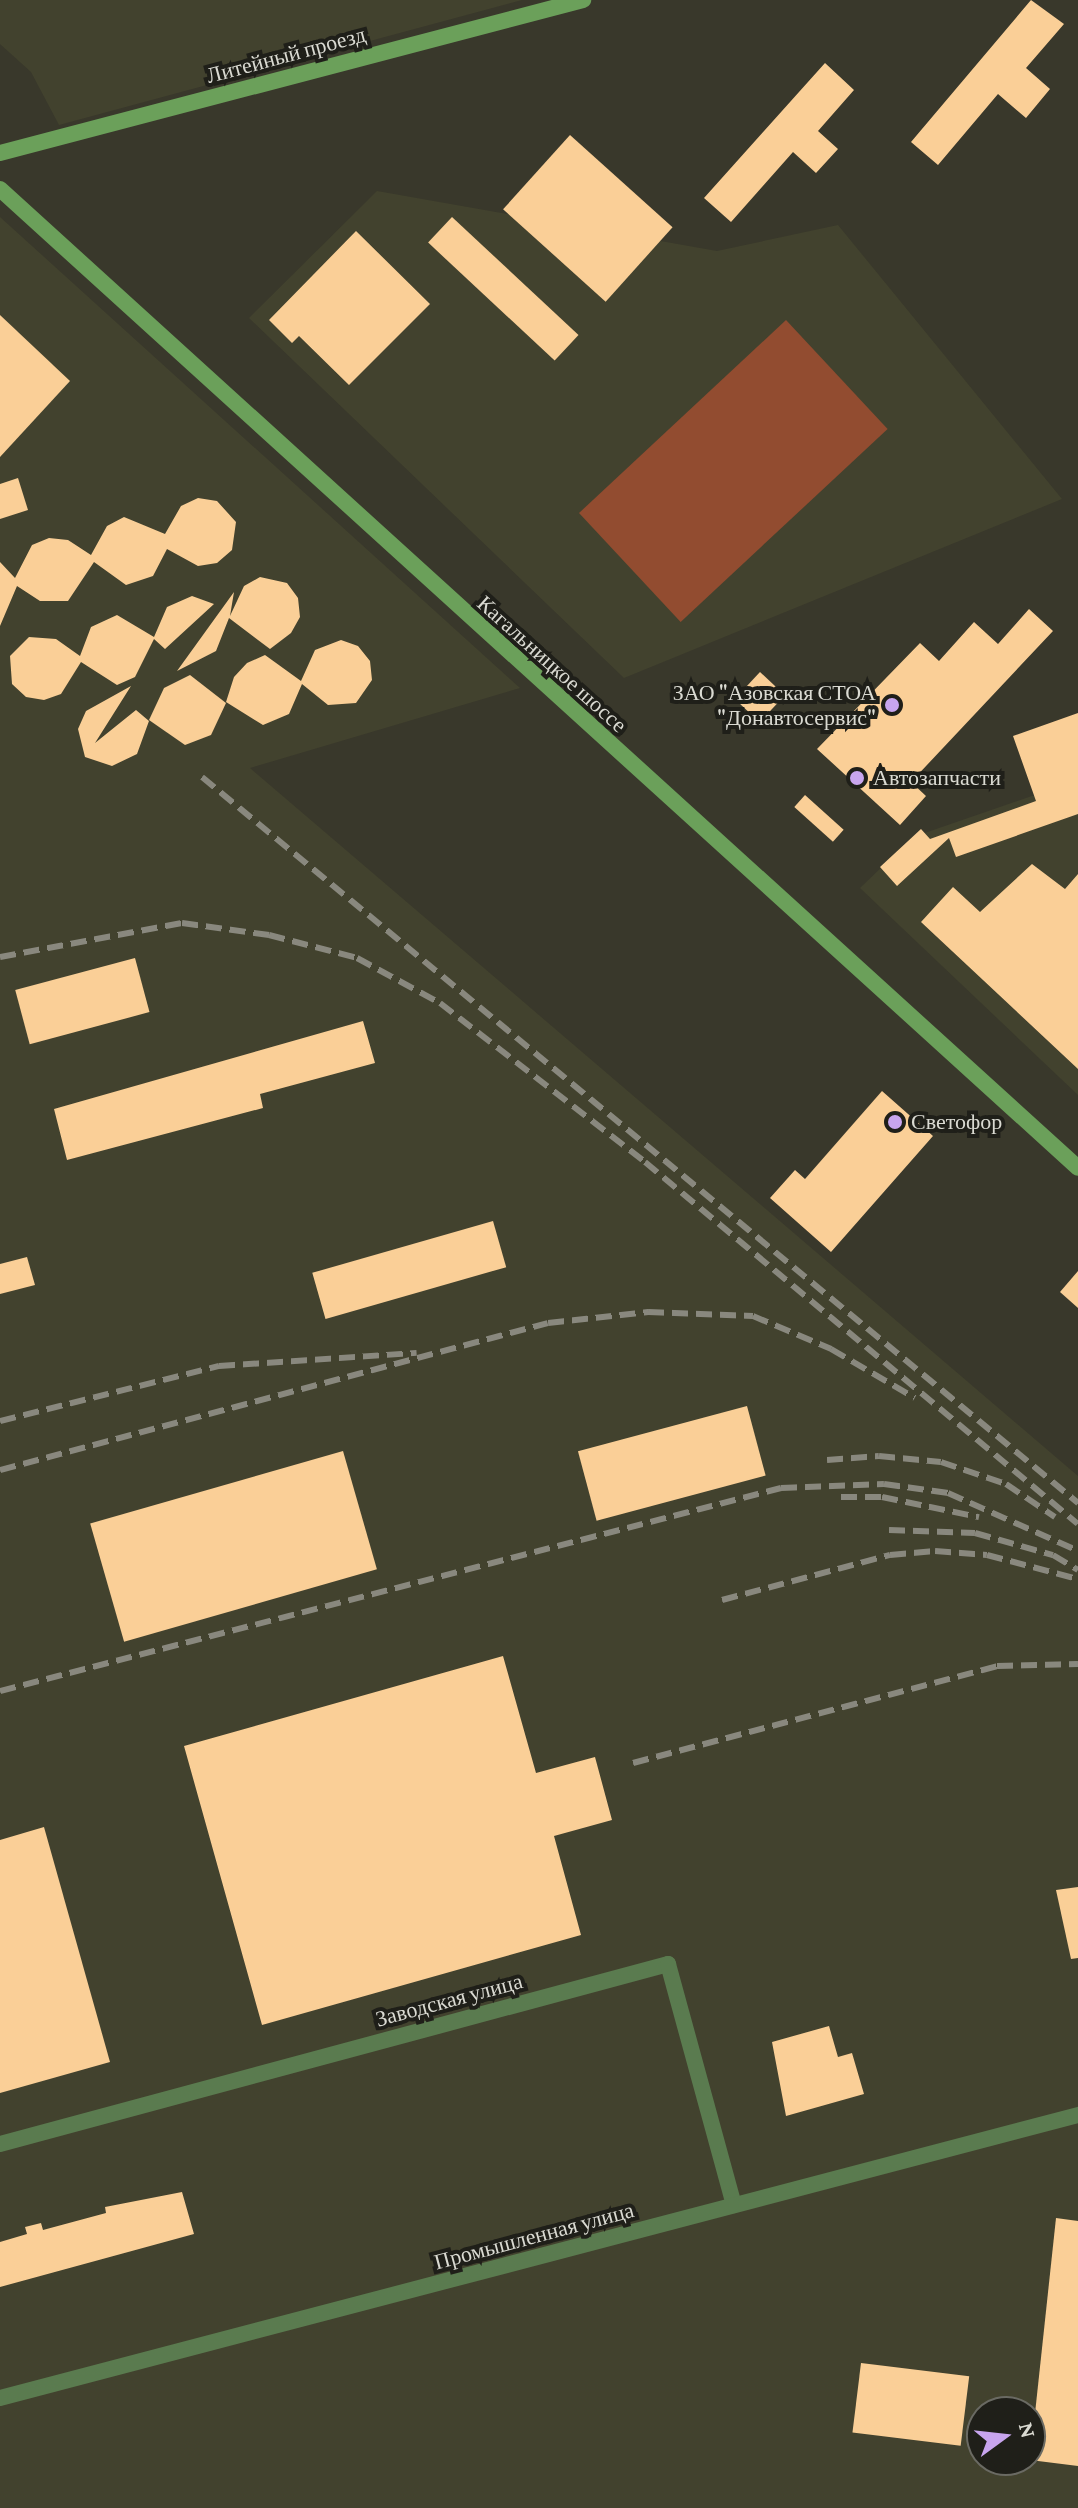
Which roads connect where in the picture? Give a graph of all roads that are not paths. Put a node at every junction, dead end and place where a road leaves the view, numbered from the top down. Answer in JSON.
{"nodes":[{"id":1,"x":583,"y":0,"type":"edge"},
{"id":2,"x":0,"y":153,"type":"edge"},
{"id":3,"x":0,"y":189,"type":"edge"},
{"id":4,"x":1078,"y":1168,"type":"edge"},
{"id":5,"x":1078,"y":2115,"type":"edge"},
{"id":6,"x":0,"y":2144,"type":"edge"},
{"id":7,"x":734,"y":2205,"type":"junction"},
{"id":8,"x":0,"y":2398,"type":"edge"}],
"edges":[{"from":1,"to":2,"type":"main road","name":"Литейный проезд"},
{"from":3,"to":4,"type":"main road","name":"Кагальницкое шоссе"},
{"from":5,"to":7,"type":"street","name":"Промышленная улица"},
{"from":6,"to":7,"type":"street","name":"Заводская улица"},
{"from":7,"to":8,"type":"street","name":"Промышленная улица"}]}
